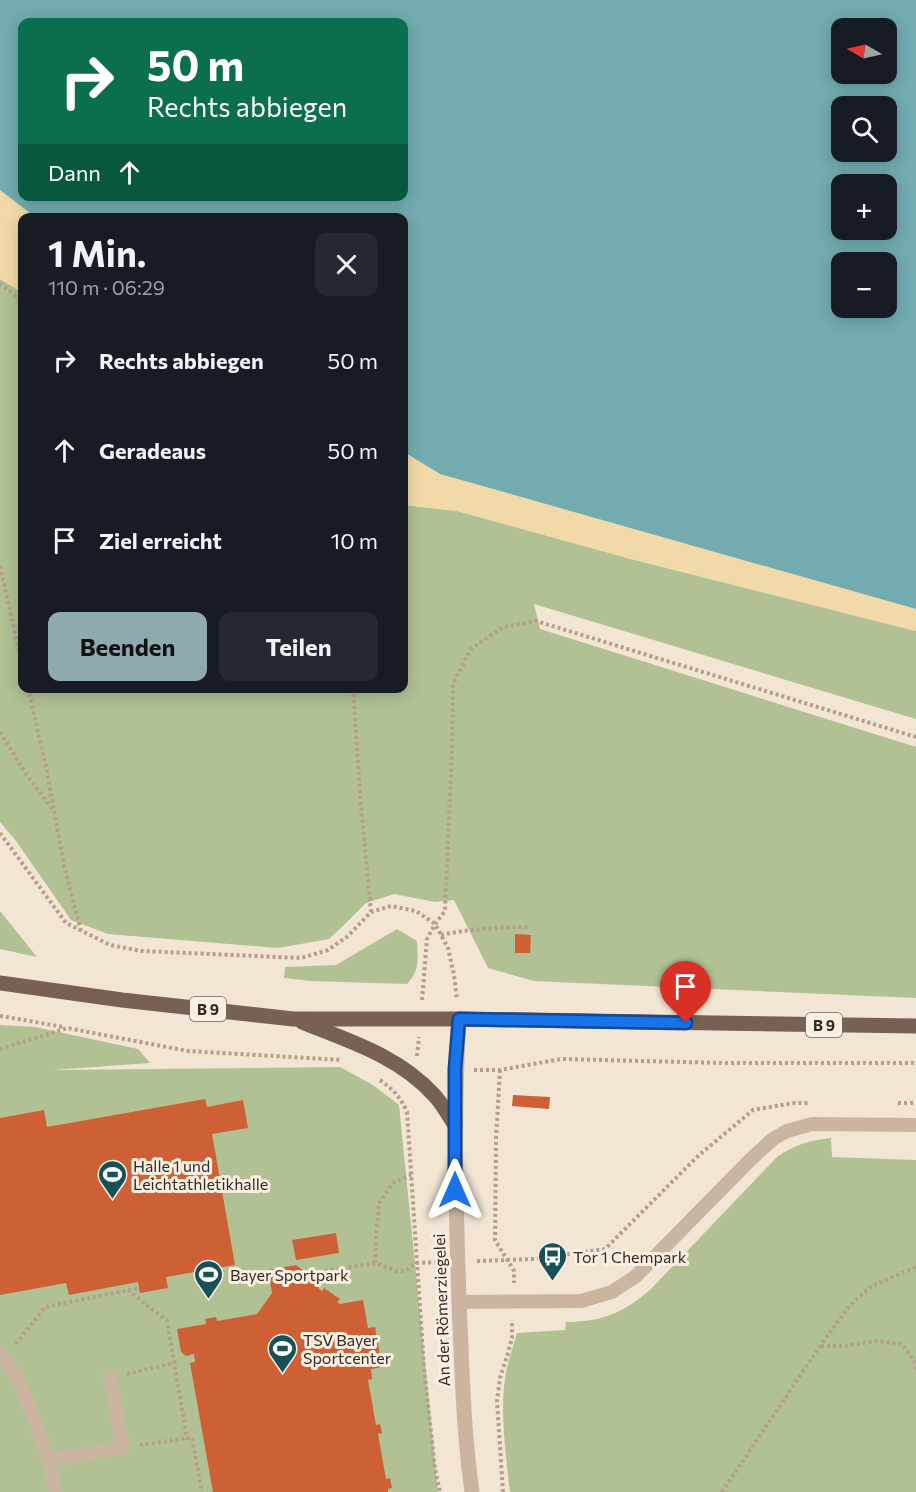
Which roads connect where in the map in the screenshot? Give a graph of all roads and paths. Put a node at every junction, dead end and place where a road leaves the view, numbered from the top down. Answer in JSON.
{"nodes":[{"id":1,"x":0,"y":283,"type":"edge"},
{"id":2,"x":18,"y":299,"type":"edge"},
{"id":3,"x":0,"y":566,"type":"edge"},
{"id":4,"x":18,"y":646,"type":"edge"},
{"id":5,"x":29,"y":693,"type":"edge"},
{"id":6,"x":353,"y":693,"type":"edge"},
{"id":7,"x":0,"y":732,"type":"edge"},
{"id":8,"x":916,"y":737,"type":"edge"},
{"id":9,"x":54,"y":811,"type":"junction"},
{"id":10,"x":0,"y":833,"type":"edge"},
{"id":11,"x":371,"y":912,"type":"junction"},
{"id":12,"x":435,"y":924,"type":"junction"},
{"id":13,"x":528,"y":927,"type":"dead end"},
{"id":14,"x":81,"y":932,"type":"junction"},
{"id":15,"x":441,"y":935,"type":"junction"},
{"id":16,"x":0,"y":982,"type":"edge"},
{"id":17,"x":0,"y":1016,"type":"edge"},
{"id":18,"x":293,"y":1019,"type":"junction"},
{"id":19,"x":421,"y":1019,"type":"junction"},
{"id":20,"x":459,"y":1019,"type":"junction"},
{"id":21,"x":916,"y":1026,"type":"edge"},
{"id":22,"x":67,"y":1028,"type":"junction"},
{"id":23,"x":0,"y":1049,"type":"edge"},
{"id":24,"x":916,"y":1063,"type":"edge"},
{"id":25,"x":351,"y":1064,"type":"dead end"},
{"id":26,"x":417,"y":1064,"type":"dead end"},
{"id":27,"x":455,"y":1069,"type":"junction"},
{"id":28,"x":376,"y":1077,"type":"dead end"},
{"id":29,"x":816,"y":1103,"type":"dead end"},
{"id":30,"x":894,"y":1103,"type":"dead end"},
{"id":31,"x":916,"y":1103,"type":"edge"},
{"id":32,"x":455,"y":1125,"type":"junction"},
{"id":33,"x":916,"y":1125,"type":"edge"},
{"id":34,"x":411,"y":1175,"type":"junction"},
{"id":35,"x":458,"y":1261,"type":"junction"},
{"id":36,"x":375,"y":1263,"type":"junction"},
{"id":37,"x":416,"y":1263,"type":"junction"},
{"id":38,"x":916,"y":1267,"type":"edge"},
{"id":39,"x":325,"y":1271,"type":"dead end"},
{"id":40,"x":139,"y":1288,"type":"dead end"},
{"id":41,"x":128,"y":1290,"type":"junction"},
{"id":42,"x":459,"y":1302,"type":"junction"},
{"id":43,"x":820,"y":1346,"type":"junction"},
{"id":44,"x":2,"y":1356,"type":"edge"},
{"id":45,"x":174,"y":1363,"type":"junction"},
{"id":46,"x":916,"y":1370,"type":"edge"},
{"id":47,"x":110,"y":1377,"type":"joint"},
{"id":48,"x":187,"y":1438,"type":"junction"},
{"id":49,"x":123,"y":1447,"type":"junction"},
{"id":50,"x":49,"y":1461,"type":"junction"},
{"id":51,"x":55,"y":1492,"type":"edge"},
{"id":52,"x":202,"y":1492,"type":"edge"},
{"id":53,"x":440,"y":1492,"type":"edge"},
{"id":54,"x":472,"y":1492,"type":"edge"},
{"id":55,"x":722,"y":1492,"type":"edge"}],
"edges":[{"from":1,"to":2,"type":"path"},
{"from":3,"to":4,"type":"path"},
{"from":5,"to":9,"type":"path"},
{"from":6,"to":11,"type":"path"},
{"from":7,"to":9,"type":"path"},
{"from":8,"to":12,"type":"path"},
{"from":9,"to":14,"type":"path"},
{"from":10,"to":14,"type":"path"},
{"from":11,"to":12,"type":"path"},
{"from":11,"to":14,"type":"path"},
{"from":12,"to":15,"type":"path"},
{"from":12,"to":19,"type":"path"},
{"from":13,"to":15,"type":"path"},
{"from":15,"to":20,"type":"path"},
{"from":16,"to":18,"type":"main road","number":"B 9"},
{"from":17,"to":22,"type":"path"},
{"from":18,"to":19,"type":"main road","number":"B 9"},
{"from":18,"to":32,"type":"main road"},
{"from":19,"to":20,"type":"main road","number":"B 9"},
{"from":19,"to":26,"type":"path"},
{"from":20,"to":21,"type":"main road","number":"B 9"},
{"from":20,"to":27,"type":"street","name":"An der Römerziegelei"},
{"from":22,"to":23,"type":"path"},
{"from":22,"to":25,"type":"path"},
{"from":24,"to":27,"type":"path"},
{"from":27,"to":32,"type":"street","name":"An der Römerziegelei"},
{"from":28,"to":34,"type":"path"},
{"from":29,"to":35,"type":"path"},
{"from":30,"to":31,"type":"path"},
{"from":32,"to":35,"type":"street","name":"An der Römerziegelei"},
{"from":33,"to":42,"type":"lane"},
{"from":34,"to":36,"type":"path"},
{"from":34,"to":37,"type":"path"},
{"from":35,"to":37,"type":"path"},
{"from":35,"to":42,"type":"street","name":"An der Römerziegelei"},
{"from":36,"to":37,"type":"path"},
{"from":36,"to":39,"type":"path"},
{"from":37,"to":53,"type":"path"},
{"from":38,"to":43,"type":"path"},
{"from":40,"to":41,"type":"path"},
{"from":41,"to":44,"type":"path"},
{"from":41,"to":45,"type":"path"},
{"from":42,"to":54,"type":"street","name":"An der Römerziegelei"},
{"from":43,"to":46,"type":"path"},
{"from":43,"to":55,"type":"path"},
{"from":44,"to":50,"type":"lane"},
{"from":45,"to":47,"type":"path"},
{"from":45,"to":48,"type":"path"},
{"from":47,"to":49,"type":"lane"},
{"from":48,"to":49,"type":"path"},
{"from":48,"to":52,"type":"path"},
{"from":49,"to":50,"type":"lane"},
{"from":50,"to":51,"type":"lane"}]}
